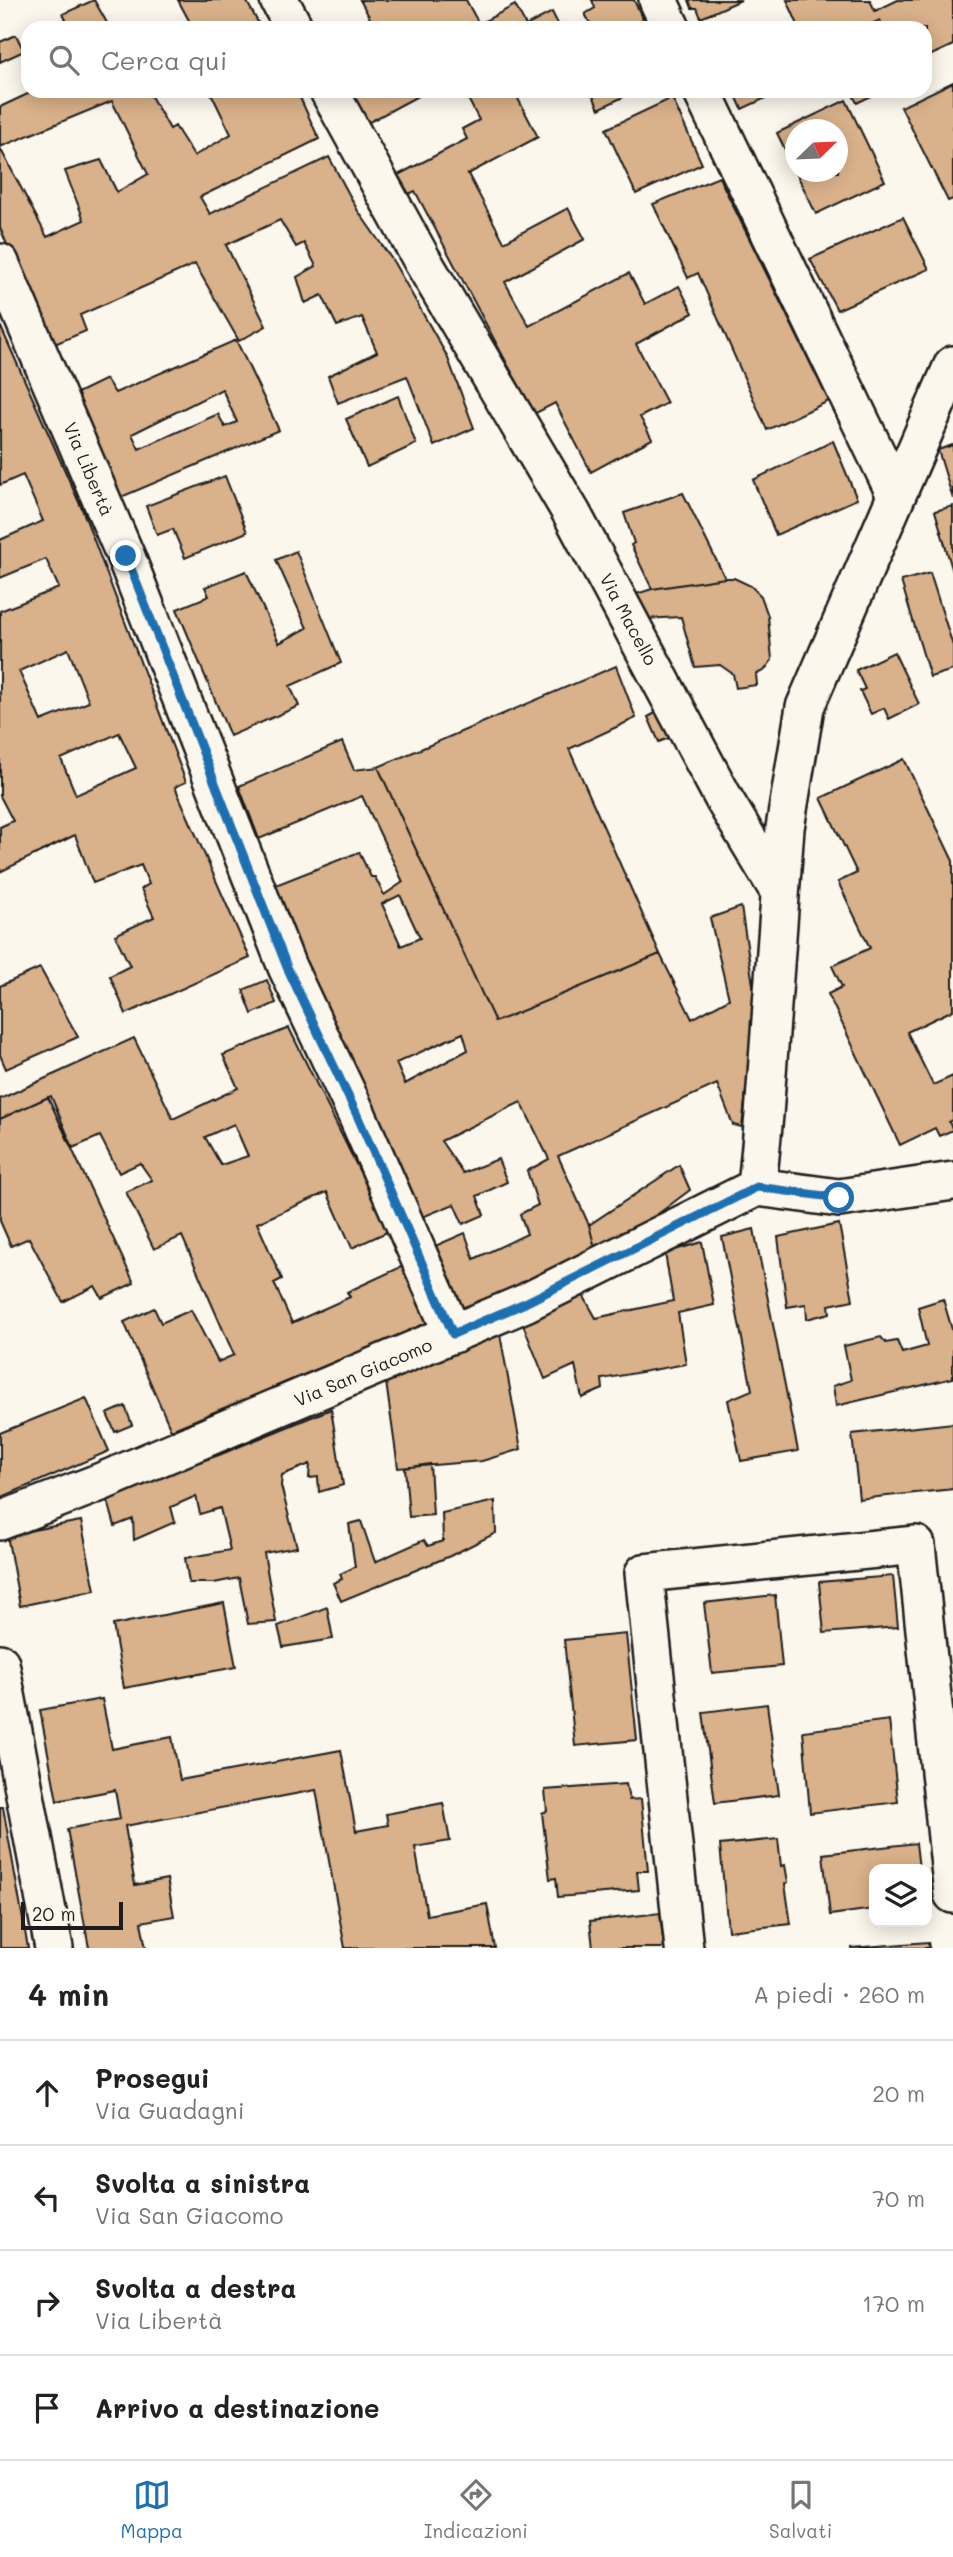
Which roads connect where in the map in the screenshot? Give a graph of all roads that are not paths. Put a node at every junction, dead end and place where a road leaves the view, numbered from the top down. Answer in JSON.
{"nodes":[{"id":1,"x":279,"y":0,"type":"edge"},
{"id":2,"x":658,"y":0,"type":"edge"},
{"id":3,"x":290,"y":21,"type":"edge"},
{"id":4,"x":668,"y":21,"type":"edge"},
{"id":5,"x":333,"y":98,"type":"edge"},
{"id":6,"x":705,"y":98,"type":"edge"},
{"id":7,"x":0,"y":263,"type":"edge"},
{"id":8,"x":953,"y":365,"type":"edge"},
{"id":9,"x":896,"y":495,"type":"junction"},
{"id":10,"x":779,"y":891,"type":"junction"},
{"id":11,"x":953,"y":1181,"type":"edge"},
{"id":12,"x":757,"y":1187,"type":"junction"},
{"id":13,"x":453,"y":1334,"type":"junction"},
{"id":14,"x":0,"y":1521,"type":"edge"},
{"id":15,"x":0,"y":1663,"type":"edge"},
{"id":16,"x":953,"y":1894,"type":"edge"},
{"id":17,"x":54,"y":1948,"type":"edge"},
{"id":18,"x":684,"y":1948,"type":"edge"}],
"edges":[{"from":1,"to":3,"type":"street"},
{"from":2,"to":4,"type":"street"},
{"from":5,"to":10,"type":"street","name":"Via Macello"},
{"from":6,"to":9,"type":"street"},
{"from":7,"to":13,"type":"street","name":"Via Libertà"},
{"from":8,"to":9,"type":"street"},
{"from":9,"to":10,"type":"street"},
{"from":10,"to":12,"type":"street"},
{"from":11,"to":12,"type":"street"},
{"from":12,"to":13,"type":"street","name":"Via San Giacomo"},
{"from":13,"to":14,"type":"street","name":"Via San Giacomo"},
{"from":15,"to":17,"type":"street"},
{"from":16,"to":18,"type":"street"}]}
